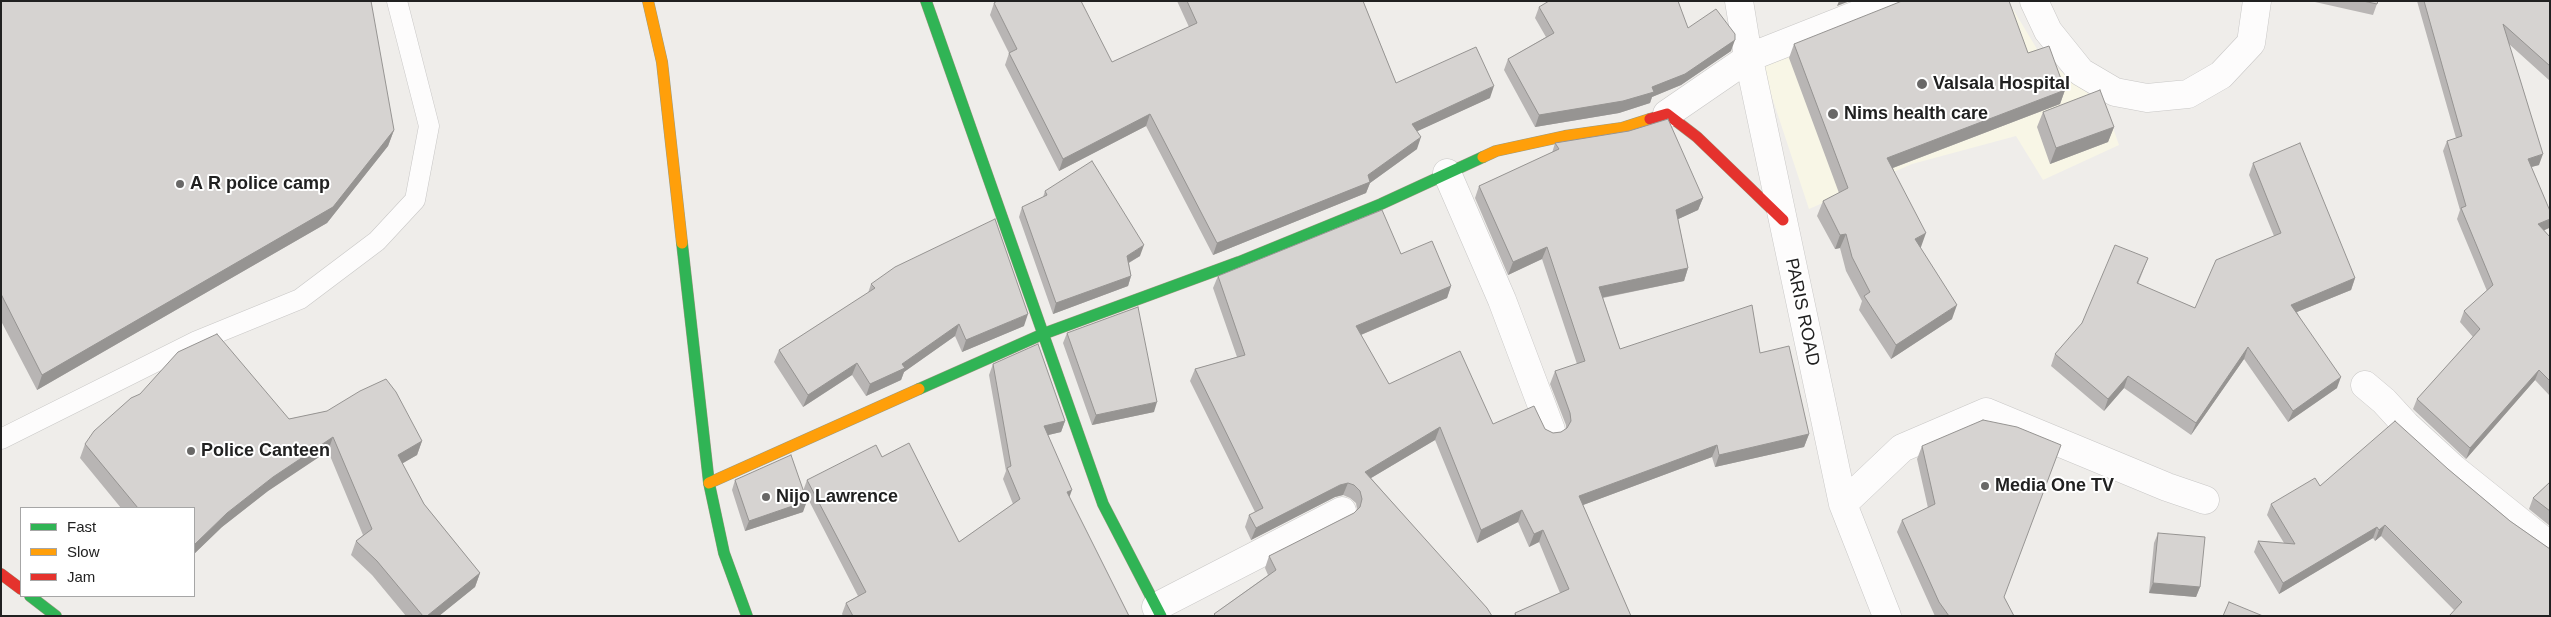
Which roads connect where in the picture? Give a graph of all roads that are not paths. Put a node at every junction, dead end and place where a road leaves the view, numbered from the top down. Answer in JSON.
{"nodes":[{"id":1,"x":397,"y":1,"type":"edge"},
{"id":2,"x":648,"y":1,"type":"edge"},
{"id":3,"x":926,"y":1,"type":"edge"},
{"id":4,"x":1739,"y":1,"type":"edge"},
{"id":5,"x":1892,"y":1,"type":"edge"},
{"id":6,"x":2034,"y":1,"type":"edge"},
{"id":7,"x":2257,"y":1,"type":"edge"},
{"id":8,"x":1750,"y":57,"type":"junction"},
{"id":9,"x":1667,"y":114,"type":"junction"},
{"id":10,"x":1447,"y":173,"type":"junction"},
{"id":11,"x":1783,"y":220,"type":"junction"},
{"id":12,"x":1043,"y":334,"type":"junction"},
{"id":13,"x":2365,"y":385,"type":"dead end"},
{"id":14,"x":1551,"y":430,"type":"edge"},
{"id":15,"x":1,"y":439,"type":"edge"},
{"id":16,"x":708,"y":482,"type":"junction"},
{"id":17,"x":2205,"y":500,"type":"dead end"},
{"id":18,"x":1843,"y":504,"type":"junction"},
{"id":19,"x":1342,"y":511,"type":"dead end"},
{"id":20,"x":2550,"y":546,"type":"edge"},
{"id":21,"x":1,"y":574,"type":"edge"},
{"id":22,"x":20,"y":588,"type":"edge"},
{"id":23,"x":31,"y":597,"type":"edge"},
{"id":24,"x":1159,"y":611,"type":"edge"},
{"id":25,"x":56,"y":616,"type":"edge"},
{"id":26,"x":747,"y":616,"type":"edge"},
{"id":27,"x":1887,"y":616,"type":"edge"}],
"edges":[{"from":1,"to":15,"type":"lane"},
{"from":2,"to":16,"type":"street"},
{"from":3,"to":12,"type":"street"},
{"from":4,"to":8,"type":"street","name":"PARIS ROAD"},
{"from":5,"to":8,"type":"street"},
{"from":6,"to":7,"type":"street"},
{"from":8,"to":9,"type":"street"},
{"from":8,"to":11,"type":"street","name":"PARIS ROAD"},
{"from":9,"to":10,"type":"street"},
{"from":9,"to":11,"type":"street"},
{"from":10,"to":12,"type":"street"},
{"from":10,"to":14,"type":"street"},
{"from":11,"to":18,"type":"street","name":"PARIS ROAD"},
{"from":12,"to":16,"type":"street"},
{"from":12,"to":24,"type":"street"},
{"from":13,"to":20,"type":"street"},
{"from":16,"to":26,"type":"street"},
{"from":17,"to":18,"type":"street"},
{"from":18,"to":27,"type":"street","name":"PARIS ROAD"},
{"from":19,"to":24,"type":"street"},
{"from":21,"to":22,"type":"street"},
{"from":23,"to":25,"type":"street"}]}
